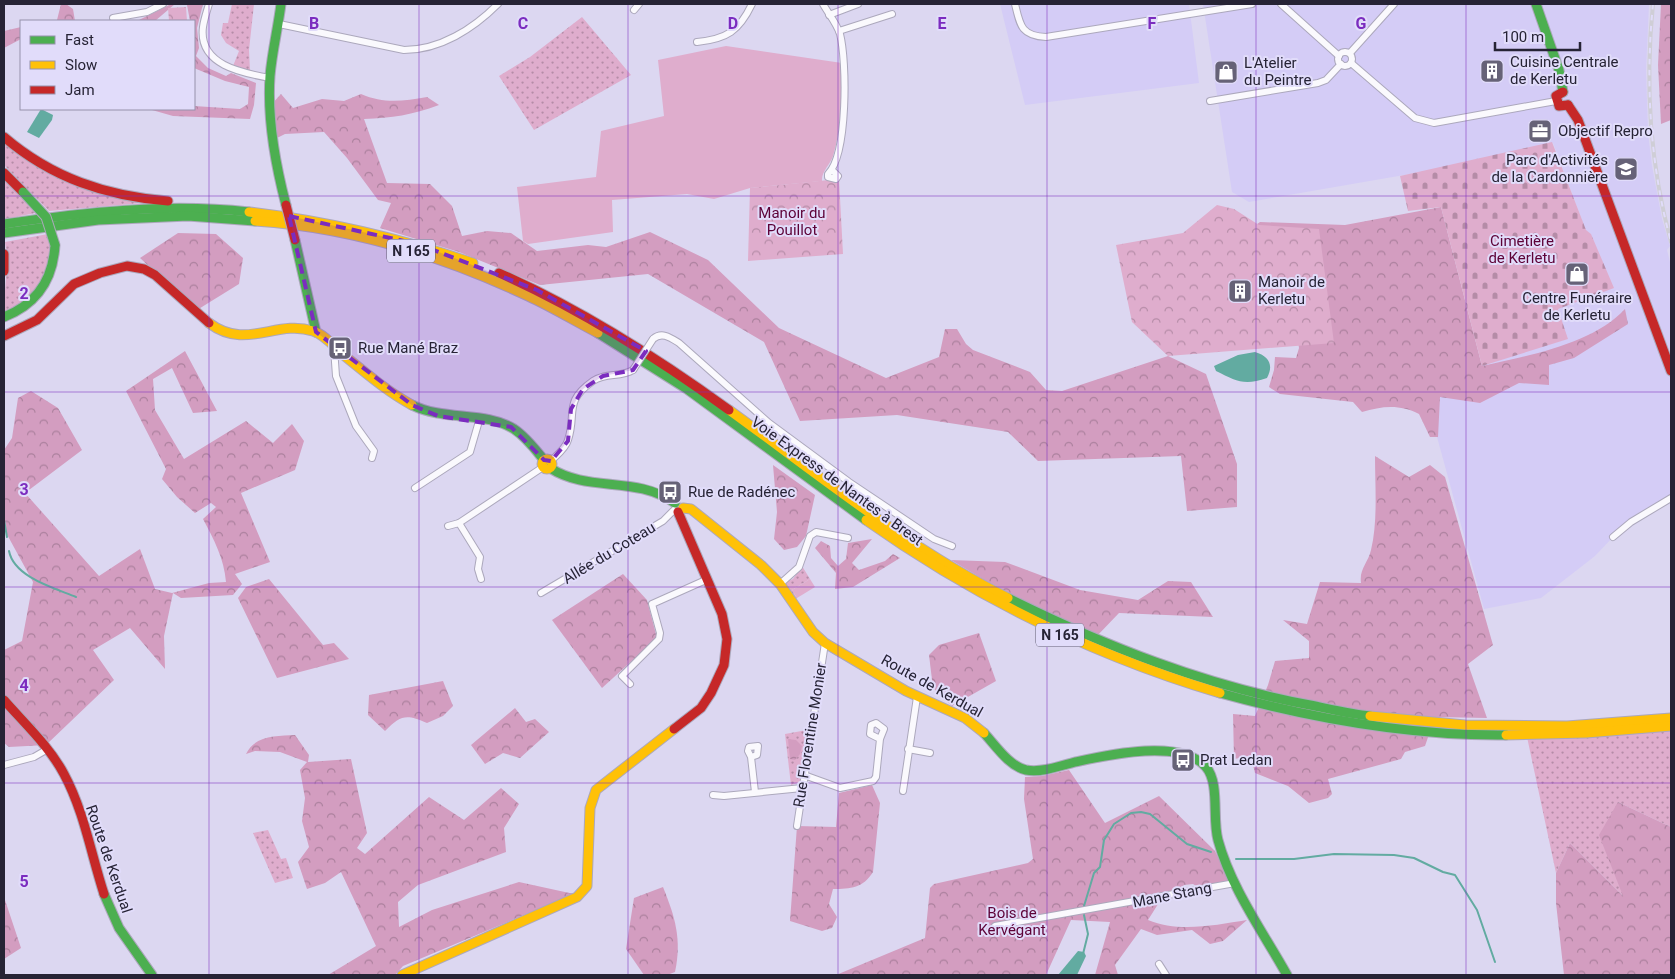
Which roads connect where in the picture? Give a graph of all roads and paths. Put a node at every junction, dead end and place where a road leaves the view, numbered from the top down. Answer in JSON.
{"nodes":[{"id":1,"x":163,"y":4,"type":"edge"},
{"id":2,"x":209,"y":4,"type":"edge"},
{"id":3,"x":281,"y":4,"type":"edge"},
{"id":4,"x":498,"y":4,"type":"edge"},
{"id":5,"x":639,"y":4,"type":"edge"},
{"id":6,"x":752,"y":4,"type":"edge"},
{"id":7,"x":823,"y":4,"type":"edge"},
{"id":8,"x":858,"y":4,"type":"edge"},
{"id":9,"x":1015,"y":4,"type":"edge"},
{"id":10,"x":1252,"y":4,"type":"edge"},
{"id":11,"x":1281,"y":4,"type":"edge"},
{"id":12,"x":1394,"y":4,"type":"edge"},
{"id":13,"x":1536,"y":4,"type":"edge"},
{"id":14,"x":634,"y":10,"type":"dead end"},
{"id":15,"x":892,"y":14,"type":"dead end"},
{"id":16,"x":829,"y":15,"type":"junction"},
{"id":17,"x":113,"y":18,"type":"dead end"},
{"id":18,"x":279,"y":24,"type":"junction"},
{"id":19,"x":839,"y":31,"type":"junction"},
{"id":20,"x":697,"y":42,"type":"dead end"},
{"id":21,"x":1350,"y":54,"type":"junction"},
{"id":22,"x":1339,"y":56,"type":"junction"},
{"id":23,"x":1351,"y":63,"type":"junction"},
{"id":24,"x":1341,"y":64,"type":"junction"},
{"id":25,"x":270,"y":78,"type":"junction"},
{"id":26,"x":1563,"y":92,"type":"junction"},
{"id":27,"x":1210,"y":101,"type":"dead end"},
{"id":28,"x":1556,"y":101,"type":"junction"},
{"id":29,"x":1568,"y":105,"type":"junction"},
{"id":30,"x":4,"y":137,"type":"edge"},
{"id":31,"x":832,"y":170,"type":"dead end"},
{"id":32,"x":4,"y":173,"type":"edge"},
{"id":33,"x":206,"y":208,"type":"junction"},
{"id":34,"x":4,"y":224,"type":"edge"},
{"id":35,"x":4,"y":233,"type":"edge"},
{"id":36,"x":4,"y":254,"type":"edge"},
{"id":37,"x":4,"y":271,"type":"edge"},
{"id":38,"x":4,"y":317,"type":"edge"},
{"id":39,"x":316,"y":332,"type":"junction"},
{"id":40,"x":4,"y":336,"type":"edge"},
{"id":41,"x":334,"y":348,"type":"junction"},
{"id":42,"x":1671,"y":371,"type":"edge"},
{"id":43,"x":479,"y":421,"type":"junction"},
{"id":44,"x":372,"y":458,"type":"dead end"},
{"id":45,"x":547,"y":464,"type":"junction"},
{"id":46,"x":415,"y":488,"type":"dead end"},
{"id":47,"x":1671,"y":498,"type":"edge"},
{"id":48,"x":677,"y":508,"type":"junction"},
{"id":49,"x":459,"y":523,"type":"junction"},
{"id":50,"x":448,"y":526,"type":"dead end"},
{"id":51,"x":1613,"y":537,"type":"dead end"},
{"id":52,"x":848,"y":538,"type":"dead end"},
{"id":53,"x":952,"y":546,"type":"dead end"},
{"id":54,"x":481,"y":579,"type":"dead end"},
{"id":55,"x":708,"y":579,"type":"junction"},
{"id":56,"x":780,"y":584,"type":"junction"},
{"id":57,"x":541,"y":593,"type":"dead end"},
{"id":58,"x":825,"y":643,"type":"junction"},
{"id":59,"x":630,"y":684,"type":"dead end"},
{"id":60,"x":917,"y":697,"type":"junction"},
{"id":61,"x":4,"y":700,"type":"edge"},
{"id":62,"x":1671,"y":718,"type":"edge"},
{"id":63,"x":1671,"y":726,"type":"edge"},
{"id":64,"x":880,"y":739,"type":"dead end"},
{"id":65,"x":908,"y":749,"type":"junction"},
{"id":66,"x":46,"y":750,"type":"junction"},
{"id":67,"x":930,"y":752,"type":"dead end"},
{"id":68,"x":751,"y":757,"type":"dead end"},
{"id":69,"x":4,"y":765,"type":"edge"},
{"id":70,"x":804,"y":775,"type":"junction"},
{"id":71,"x":802,"y":788,"type":"junction"},
{"id":72,"x":903,"y":791,"type":"dead end"},
{"id":73,"x":755,"y":792,"type":"junction"},
{"id":74,"x":713,"y":795,"type":"dead end"},
{"id":75,"x":796,"y":826,"type":"dead end"},
{"id":76,"x":1235,"y":883,"type":"junction"},
{"id":77,"x":995,"y":926,"type":"dead end"},
{"id":78,"x":1159,"y":964,"type":"dead end"},
{"id":79,"x":152,"y":975,"type":"edge"},
{"id":80,"x":402,"y":975,"type":"edge"},
{"id":81,"x":1166,"y":975,"type":"edge"},
{"id":82,"x":1287,"y":975,"type":"edge"}],
"edges":[{"from":1,"to":17,"type":"street"},
{"from":2,"to":25,"type":"street"},
{"from":3,"to":18,"type":"main road"},
{"from":4,"to":18,"type":"street"},
{"from":5,"to":14,"type":"street"},
{"from":6,"to":20,"type":"street"},
{"from":7,"to":16,"type":"street"},
{"from":8,"to":16,"type":"street"},
{"from":9,"to":10,"type":"street"},
{"from":11,"to":22,"type":"street"},
{"from":12,"to":21,"type":"street"},
{"from":13,"to":26,"type":"main road"},
{"from":15,"to":19,"type":"street"},
{"from":16,"to":19,"type":"street"},
{"from":18,"to":25,"type":"main road"},
{"from":19,"to":31,"type":"street"},
{"from":21,"to":22,"type":"street"},
{"from":21,"to":23,"type":"street"},
{"from":22,"to":24,"type":"street"},
{"from":23,"to":24,"type":"street"},
{"from":23,"to":28,"type":"street"},
{"from":24,"to":27,"type":"street"},
{"from":25,"to":39,"type":"main road","bridge":true},
{"from":26,"to":28,"type":"main road"},
{"from":26,"to":29,"type":"main road"},
{"from":28,"to":29,"type":"main road"},
{"from":29,"to":42,"type":"main road"},
{"from":30,"to":33,"type":"main road"},
{"from":32,"to":38,"type":"main road","bridge":true},
{"from":33,"to":34,"type":"main road","name":"Voie Express de Nantes à Brest","number":"N 165"},
{"from":33,"to":62,"type":"main road","name":"Voie Express de Nantes à Brest","number":"N 165"},
{"from":35,"to":63,"type":"main road","name":"Voie Express de Nantes à Brest","number":"N 165"},
{"from":36,"to":37,"type":"main road"},
{"from":39,"to":40,"type":"main road"},
{"from":39,"to":41,"type":"main road","name":"Route de Kerdual"},
{"from":41,"to":43,"type":"main road","name":"Route de Kerdual"},
{"from":41,"to":44,"type":"street"},
{"from":43,"to":45,"type":"main road","name":"Route de Kerdual"},
{"from":43,"to":46,"type":"street"},
{"from":45,"to":48,"type":"main road","name":"Route de Kerdual"},
{"from":45,"to":49,"type":"street"},
{"from":45,"to":53,"type":"street","bridge":true},
{"from":47,"to":51,"type":"street"},
{"from":48,"to":55,"type":"main road"},
{"from":48,"to":56,"type":"main road","name":"Route de Kerdual"},
{"from":48,"to":57,"type":"street","name":"Allée du Coteau"},
{"from":49,"to":50,"type":"street"},
{"from":49,"to":54,"type":"street"},
{"from":52,"to":56,"type":"street"},
{"from":55,"to":59,"type":"street"},
{"from":55,"to":80,"type":"main road"},
{"from":56,"to":58,"type":"main road","name":"Route de Kerdual"},
{"from":58,"to":60,"type":"main road","name":"Route de Kerdual"},
{"from":58,"to":70,"type":"street","name":"Rue Florentine Monier"},
{"from":60,"to":65,"type":"street"},
{"from":60,"to":76,"type":"main road","name":"Route de Kerdual"},
{"from":61,"to":66,"type":"main road","name":"Route de Kerdual"},
{"from":64,"to":70,"type":"street"},
{"from":65,"to":67,"type":"street"},
{"from":65,"to":72,"type":"street"},
{"from":66,"to":69,"type":"street"},
{"from":66,"to":79,"type":"main road","name":"Route de Kerdual"},
{"from":68,"to":73,"type":"street"},
{"from":70,"to":71,"type":"street","name":"Rue Florentine Monier"},
{"from":71,"to":73,"type":"street"},
{"from":71,"to":75,"type":"street","name":"Rue Florentine Monier"},
{"from":73,"to":74,"type":"street"},
{"from":76,"to":77,"type":"street","name":"Mane Stang"},
{"from":76,"to":82,"type":"main road","name":"Route de Kerdual"},
{"from":78,"to":81,"type":"street"}]}
